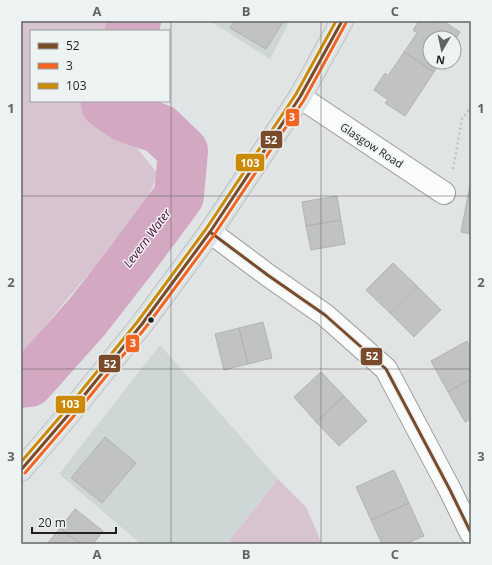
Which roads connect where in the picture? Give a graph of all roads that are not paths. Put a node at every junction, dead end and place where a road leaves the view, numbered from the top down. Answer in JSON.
{"nodes":[{"id":1,"x":342,"y":21,"type":"edge"},
{"id":2,"x":300,"y":98,"type":"junction"},
{"id":3,"x":444,"y":193,"type":"road end"},
{"id":4,"x":210,"y":232,"type":"junction"},
{"id":5,"x":21,"y":470,"type":"edge"},
{"id":6,"x":471,"y":533,"type":"edge"}],
"edges":[{"from":1,"to":2,"type":"main road"},
{"from":2,"to":3,"type":"street","name":"Glasgow Road"},
{"from":2,"to":4,"type":"main road"},
{"from":4,"to":5,"type":"main road"},
{"from":4,"to":6,"type":"street"}]}
